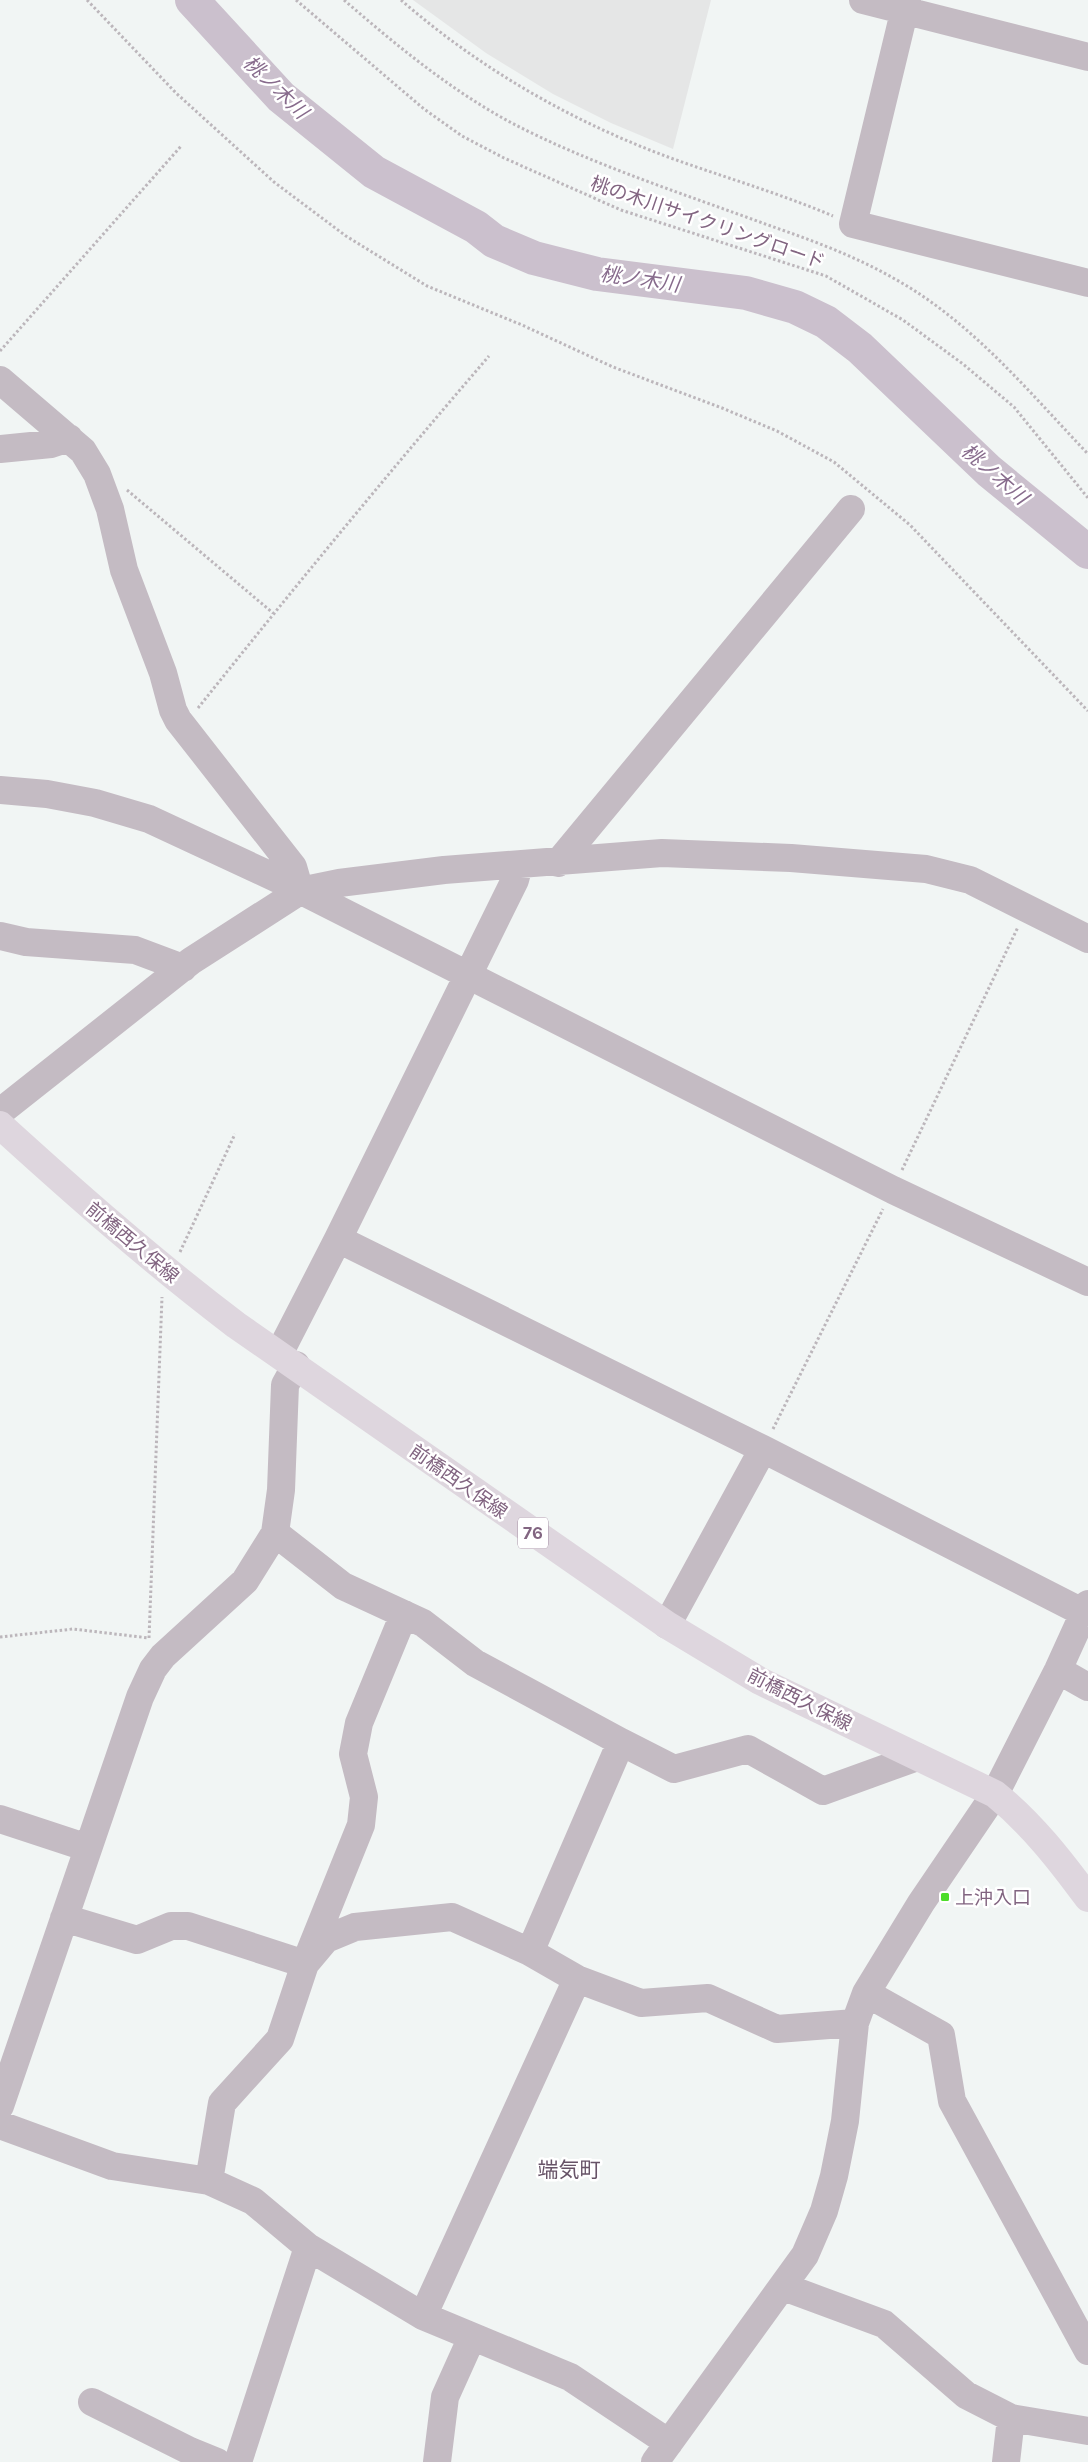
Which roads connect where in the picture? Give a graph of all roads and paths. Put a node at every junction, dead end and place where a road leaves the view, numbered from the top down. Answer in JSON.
{"nodes":[{"id":1,"x":87,"y":0,"type":"edge"},
{"id":2,"x":296,"y":0,"type":"edge"},
{"id":3,"x":344,"y":0,"type":"edge"},
{"id":4,"x":401,"y":0,"type":"edge"},
{"id":5,"x":863,"y":0,"type":"edge"},
{"id":6,"x":906,"y":5,"type":"edge"},
{"id":7,"x":1088,"y":56,"type":"edge"},
{"id":8,"x":182,"y":144,"type":"dead end"},
{"id":9,"x":853,"y":224,"type":"junction"},
{"id":10,"x":1088,"y":283,"type":"edge"},
{"id":11,"x":0,"y":351,"type":"edge"},
{"id":12,"x":490,"y":356,"type":"dead end"},
{"id":13,"x":0,"y":380,"type":"edge"},
{"id":14,"x":69,"y":438,"type":"junction"},
{"id":15,"x":0,"y":449,"type":"edge"},
{"id":16,"x":1088,"y":454,"type":"edge"},
{"id":17,"x":97,"y":474,"type":"junction"},
{"id":18,"x":1088,"y":498,"type":"edge"},
{"id":19,"x":851,"y":509,"type":"dead end"},
{"id":20,"x":273,"y":613,"type":"junction"},
{"id":21,"x":1088,"y":710,"type":"edge"},
{"id":22,"x":185,"y":728,"type":"junction"},
{"id":23,"x":0,"y":790,"type":"edge"},
{"id":24,"x":558,"y":863,"type":"junction"},
{"id":25,"x":519,"y":865,"type":"junction"},
{"id":26,"x":300,"y":891,"type":"junction"},
{"id":27,"x":1027,"y":908,"type":"junction"},
{"id":28,"x":0,"y":936,"type":"edge"},
{"id":29,"x":1088,"y":939,"type":"edge"},
{"id":30,"x":183,"y":968,"type":"junction"},
{"id":31,"x":469,"y":975,"type":"junction"},
{"id":32,"x":0,"y":1112,"type":"edge"},
{"id":33,"x":0,"y":1125,"type":"edge"},
{"id":34,"x":235,"y":1134,"type":"dead end"},
{"id":35,"x":893,"y":1190,"type":"junction"},
{"id":36,"x":338,"y":1239,"type":"junction"},
{"id":37,"x":169,"y":1274,"type":"junction"},
{"id":38,"x":1088,"y":1282,"type":"edge"},
{"id":39,"x":288,"y":1359,"type":"junction"},
{"id":40,"x":763,"y":1449,"type":"junction"},
{"id":41,"x":275,"y":1533,"type":"junction"},
{"id":42,"x":1086,"y":1609,"type":"edge"},
{"id":43,"x":404,"y":1614,"type":"junction"},
{"id":44,"x":667,"y":1625,"type":"junction"},
{"id":45,"x":0,"y":1637,"type":"edge"},
{"id":46,"x":1058,"y":1670,"type":"junction"},
{"id":47,"x":1088,"y":1687,"type":"edge"},
{"id":48,"x":621,"y":1742,"type":"junction"},
{"id":49,"x":918,"y":1757,"type":"junction"},
{"id":50,"x":995,"y":1794,"type":"junction"},
{"id":51,"x":0,"y":1819,"type":"edge"},
{"id":52,"x":88,"y":1848,"type":"junction"},
{"id":53,"x":1088,"y":1898,"type":"edge"},
{"id":54,"x":64,"y":1918,"type":"junction"},
{"id":55,"x":530,"y":1952,"type":"junction"},
{"id":56,"x":305,"y":1964,"type":"junction"},
{"id":57,"x":577,"y":1979,"type":"junction"},
{"id":58,"x":866,"y":1993,"type":"junction"},
{"id":59,"x":855,"y":2023,"type":"junction"},
{"id":60,"x":0,"y":2106,"type":"edge"},
{"id":61,"x":0,"y":2125,"type":"edge"},
{"id":62,"x":209,"y":2181,"type":"junction"},
{"id":63,"x":308,"y":2247,"type":"junction"},
{"id":64,"x":784,"y":2287,"type":"junction"},
{"id":65,"x":422,"y":2316,"type":"junction"},
{"id":66,"x":472,"y":2337,"type":"junction"},
{"id":67,"x":1088,"y":2351,"type":"edge"},
{"id":68,"x":92,"y":2402,"type":"dead end"},
{"id":69,"x":1012,"y":2418,"type":"junction"},
{"id":70,"x":1088,"y":2431,"type":"edge"},
{"id":71,"x":662,"y":2452,"type":"edge"},
{"id":72,"x":188,"y":2457,"type":"edge"},
{"id":73,"x":217,"y":2462,"type":"edge"},
{"id":74,"x":238,"y":2462,"type":"edge"},
{"id":75,"x":438,"y":2462,"type":"edge"},
{"id":76,"x":1006,"y":2462,"type":"edge"}],
"edges":[{"from":1,"to":21,"type":"path"},
{"from":2,"to":18,"type":"path","name":"桃の木川サイクリングロード"},
{"from":3,"to":16,"type":"path"},
{"from":4,"to":9,"type":"path"},
{"from":5,"to":6,"type":"street"},
{"from":6,"to":7,"type":"street"},
{"from":6,"to":9,"type":"street"},
{"from":8,"to":11,"type":"path"},
{"from":9,"to":10,"type":"street"},
{"from":12,"to":20,"type":"path"},
{"from":13,"to":14,"type":"street"},
{"from":14,"to":15,"type":"street"},
{"from":14,"to":17,"type":"street"},
{"from":17,"to":20,"type":"path"},
{"from":17,"to":22,"type":"street"},
{"from":19,"to":24,"type":"street"},
{"from":20,"to":22,"type":"path"},
{"from":22,"to":26,"type":"street"},
{"from":23,"to":26,"type":"street"},
{"from":24,"to":25,"type":"street"},
{"from":24,"to":27,"type":"street"},
{"from":25,"to":26,"type":"street"},
{"from":25,"to":31,"type":"street"},
{"from":26,"to":30,"type":"street"},
{"from":26,"to":31,"type":"street"},
{"from":27,"to":29,"type":"street"},
{"from":27,"to":35,"type":"path"},
{"from":28,"to":30,"type":"street"},
{"from":30,"to":32,"type":"street"},
{"from":31,"to":35,"type":"street"},
{"from":31,"to":36,"type":"street"},
{"from":33,"to":37,"type":"main road","name":"前橋西久保線","number":"76"},
{"from":34,"to":37,"type":"path"},
{"from":35,"to":38,"type":"street"},
{"from":35,"to":40,"type":"path"},
{"from":36,"to":39,"type":"street"},
{"from":36,"to":40,"type":"street"},
{"from":37,"to":39,"type":"main road","name":"前橋西久保線","number":"76"},
{"from":37,"to":45,"type":"path"},
{"from":39,"to":41,"type":"street"},
{"from":39,"to":44,"type":"main road","name":"前橋西久保線","number":"76"},
{"from":40,"to":42,"type":"street"},
{"from":40,"to":44,"type":"street"},
{"from":41,"to":43,"type":"street"},
{"from":41,"to":52,"type":"street"},
{"from":42,"to":46,"type":"street"},
{"from":43,"to":48,"type":"street"},
{"from":43,"to":56,"type":"street"},
{"from":44,"to":49,"type":"main road","name":"前橋西久保線","number":"76"},
{"from":46,"to":47,"type":"street"},
{"from":46,"to":50,"type":"street"},
{"from":48,"to":49,"type":"street"},
{"from":48,"to":55,"type":"street"},
{"from":49,"to":50,"type":"main road","name":"前橋西久保線","number":"76"},
{"from":50,"to":53,"type":"main road","name":"前橋西久保線","number":"76"},
{"from":50,"to":58,"type":"street"},
{"from":51,"to":52,"type":"street"},
{"from":52,"to":54,"type":"street"},
{"from":54,"to":56,"type":"street"},
{"from":54,"to":60,"type":"street"},
{"from":55,"to":56,"type":"street"},
{"from":55,"to":57,"type":"street"},
{"from":56,"to":62,"type":"street"},
{"from":57,"to":59,"type":"street"},
{"from":57,"to":65,"type":"street"},
{"from":58,"to":59,"type":"street"},
{"from":58,"to":67,"type":"street"},
{"from":59,"to":64,"type":"street"},
{"from":61,"to":62,"type":"street"},
{"from":62,"to":63,"type":"street"},
{"from":63,"to":65,"type":"street"},
{"from":63,"to":74,"type":"street"},
{"from":64,"to":69,"type":"street"},
{"from":64,"to":71,"type":"street"},
{"from":65,"to":66,"type":"street"},
{"from":66,"to":71,"type":"street"},
{"from":66,"to":75,"type":"street"},
{"from":68,"to":72,"type":"street"},
{"from":69,"to":70,"type":"street"},
{"from":69,"to":76,"type":"street"},
{"from":72,"to":73,"type":"street"}]}
